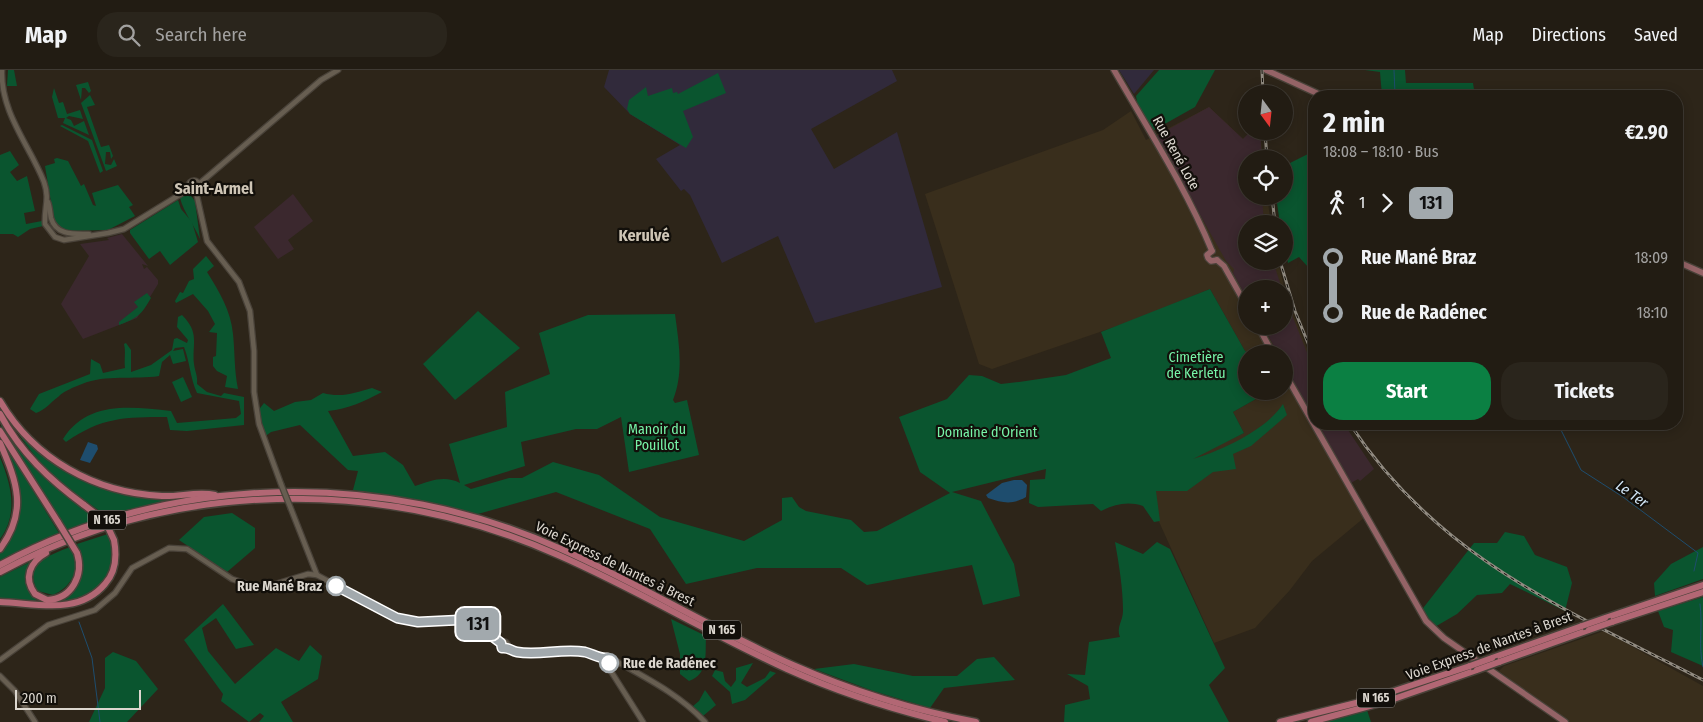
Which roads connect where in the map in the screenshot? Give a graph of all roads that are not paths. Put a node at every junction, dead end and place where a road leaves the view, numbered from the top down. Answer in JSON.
{"nodes":[{"id":1,"x":3,"y":70,"type":"edge"},
{"id":2,"x":338,"y":70,"type":"edge"},
{"id":3,"x":1114,"y":70,"type":"edge"},
{"id":4,"x":1266,"y":70,"type":"edge"},
{"id":5,"x":1310,"y":90,"type":"edge"},
{"id":6,"x":199,"y":184,"type":"junction"},
{"id":7,"x":189,"y":189,"type":"junction"},
{"id":8,"x":196,"y":192,"type":"junction"},
{"id":9,"x":48,"y":201,"type":"junction"},
{"id":10,"x":108,"y":233,"type":"junction"},
{"id":11,"x":1683,"y":264,"type":"edge"},
{"id":12,"x":1703,"y":274,"type":"edge"},
{"id":13,"x":1238,"y":291,"type":"edge"},
{"id":14,"x":1293,"y":389,"type":"edge"},
{"id":15,"x":0,"y":400,"type":"edge"},
{"id":16,"x":0,"y":414,"type":"edge"},
{"id":17,"x":1308,"y":415,"type":"edge"},
{"id":18,"x":1317,"y":430,"type":"edge"},
{"id":19,"x":0,"y":431,"type":"edge"},
{"id":20,"x":0,"y":443,"type":"edge"},
{"id":21,"x":222,"y":496,"type":"junction"},
{"id":22,"x":67,"y":540,"type":"junction"},
{"id":23,"x":0,"y":549,"type":"edge"},
{"id":24,"x":0,"y":565,"type":"edge"},
{"id":25,"x":0,"y":572,"type":"edge"},
{"id":26,"x":317,"y":575,"type":"junction"},
{"id":27,"x":1703,"y":585,"type":"edge"},
{"id":28,"x":1703,"y":592,"type":"edge"},
{"id":29,"x":0,"y":602,"type":"edge"},
{"id":30,"x":0,"y":660,"type":"edge"},
{"id":31,"x":608,"y":663,"type":"junction"},
{"id":32,"x":0,"y":676,"type":"edge"},
{"id":33,"x":35,"y":722,"type":"edge"},
{"id":34,"x":643,"y":722,"type":"edge"},
{"id":35,"x":705,"y":722,"type":"edge"},
{"id":36,"x":944,"y":722,"type":"edge"},
{"id":37,"x":976,"y":722,"type":"edge"},
{"id":38,"x":1280,"y":722,"type":"edge"},
{"id":39,"x":1311,"y":722,"type":"edge"},
{"id":40,"x":1565,"y":722,"type":"edge"}],
"edges":[{"from":1,"to":9,"type":"street"},
{"from":2,"to":6,"type":"street"},
{"from":3,"to":13,"type":"main road","name":"Rue René Lote"},
{"from":4,"to":5,"type":"main road"},
{"from":6,"to":7,"type":"street"},
{"from":6,"to":8,"type":"street"},
{"from":7,"to":8,"type":"street"},
{"from":7,"to":10,"type":"street"},
{"from":8,"to":26,"type":"street","bridge":true},
{"from":9,"to":10,"type":"street"},
{"from":9,"to":10,"type":"street"},
{"from":11,"to":12,"type":"main road"},
{"from":14,"to":17,"type":"main road"},
{"from":15,"to":21,"type":"highway"},
{"from":16,"to":29,"type":"highway","bridge":true},
{"from":18,"to":40,"type":"main road"},
{"from":19,"to":22,"type":"highway","bridge":true},
{"from":20,"to":23,"type":"highway"},
{"from":21,"to":24,"type":"highway","name":"Voie Express de Nantes à Brest","number":"N 165"},
{"from":21,"to":37,"type":"highway","name":"Voie Express de Nantes à Brest","number":"N 165"},
{"from":22,"to":25,"type":"highway","name":"Voie Express de Nantes à Brest","number":"N 165"},
{"from":22,"to":36,"type":"highway","name":"Voie Express de Nantes à Brest","number":"N 165"},
{"from":26,"to":30,"type":"street"},
{"from":26,"to":31,"type":"street"},
{"from":27,"to":38,"type":"highway","name":"Voie Express de Nantes à Brest","number":"N 165","bridge":true},
{"from":28,"to":39,"type":"highway","name":"Voie Express de Nantes à Brest","number":"N 165","bridge":true},
{"from":31,"to":34,"type":"street"},
{"from":31,"to":35,"type":"street"},
{"from":32,"to":33,"type":"street"}]}
